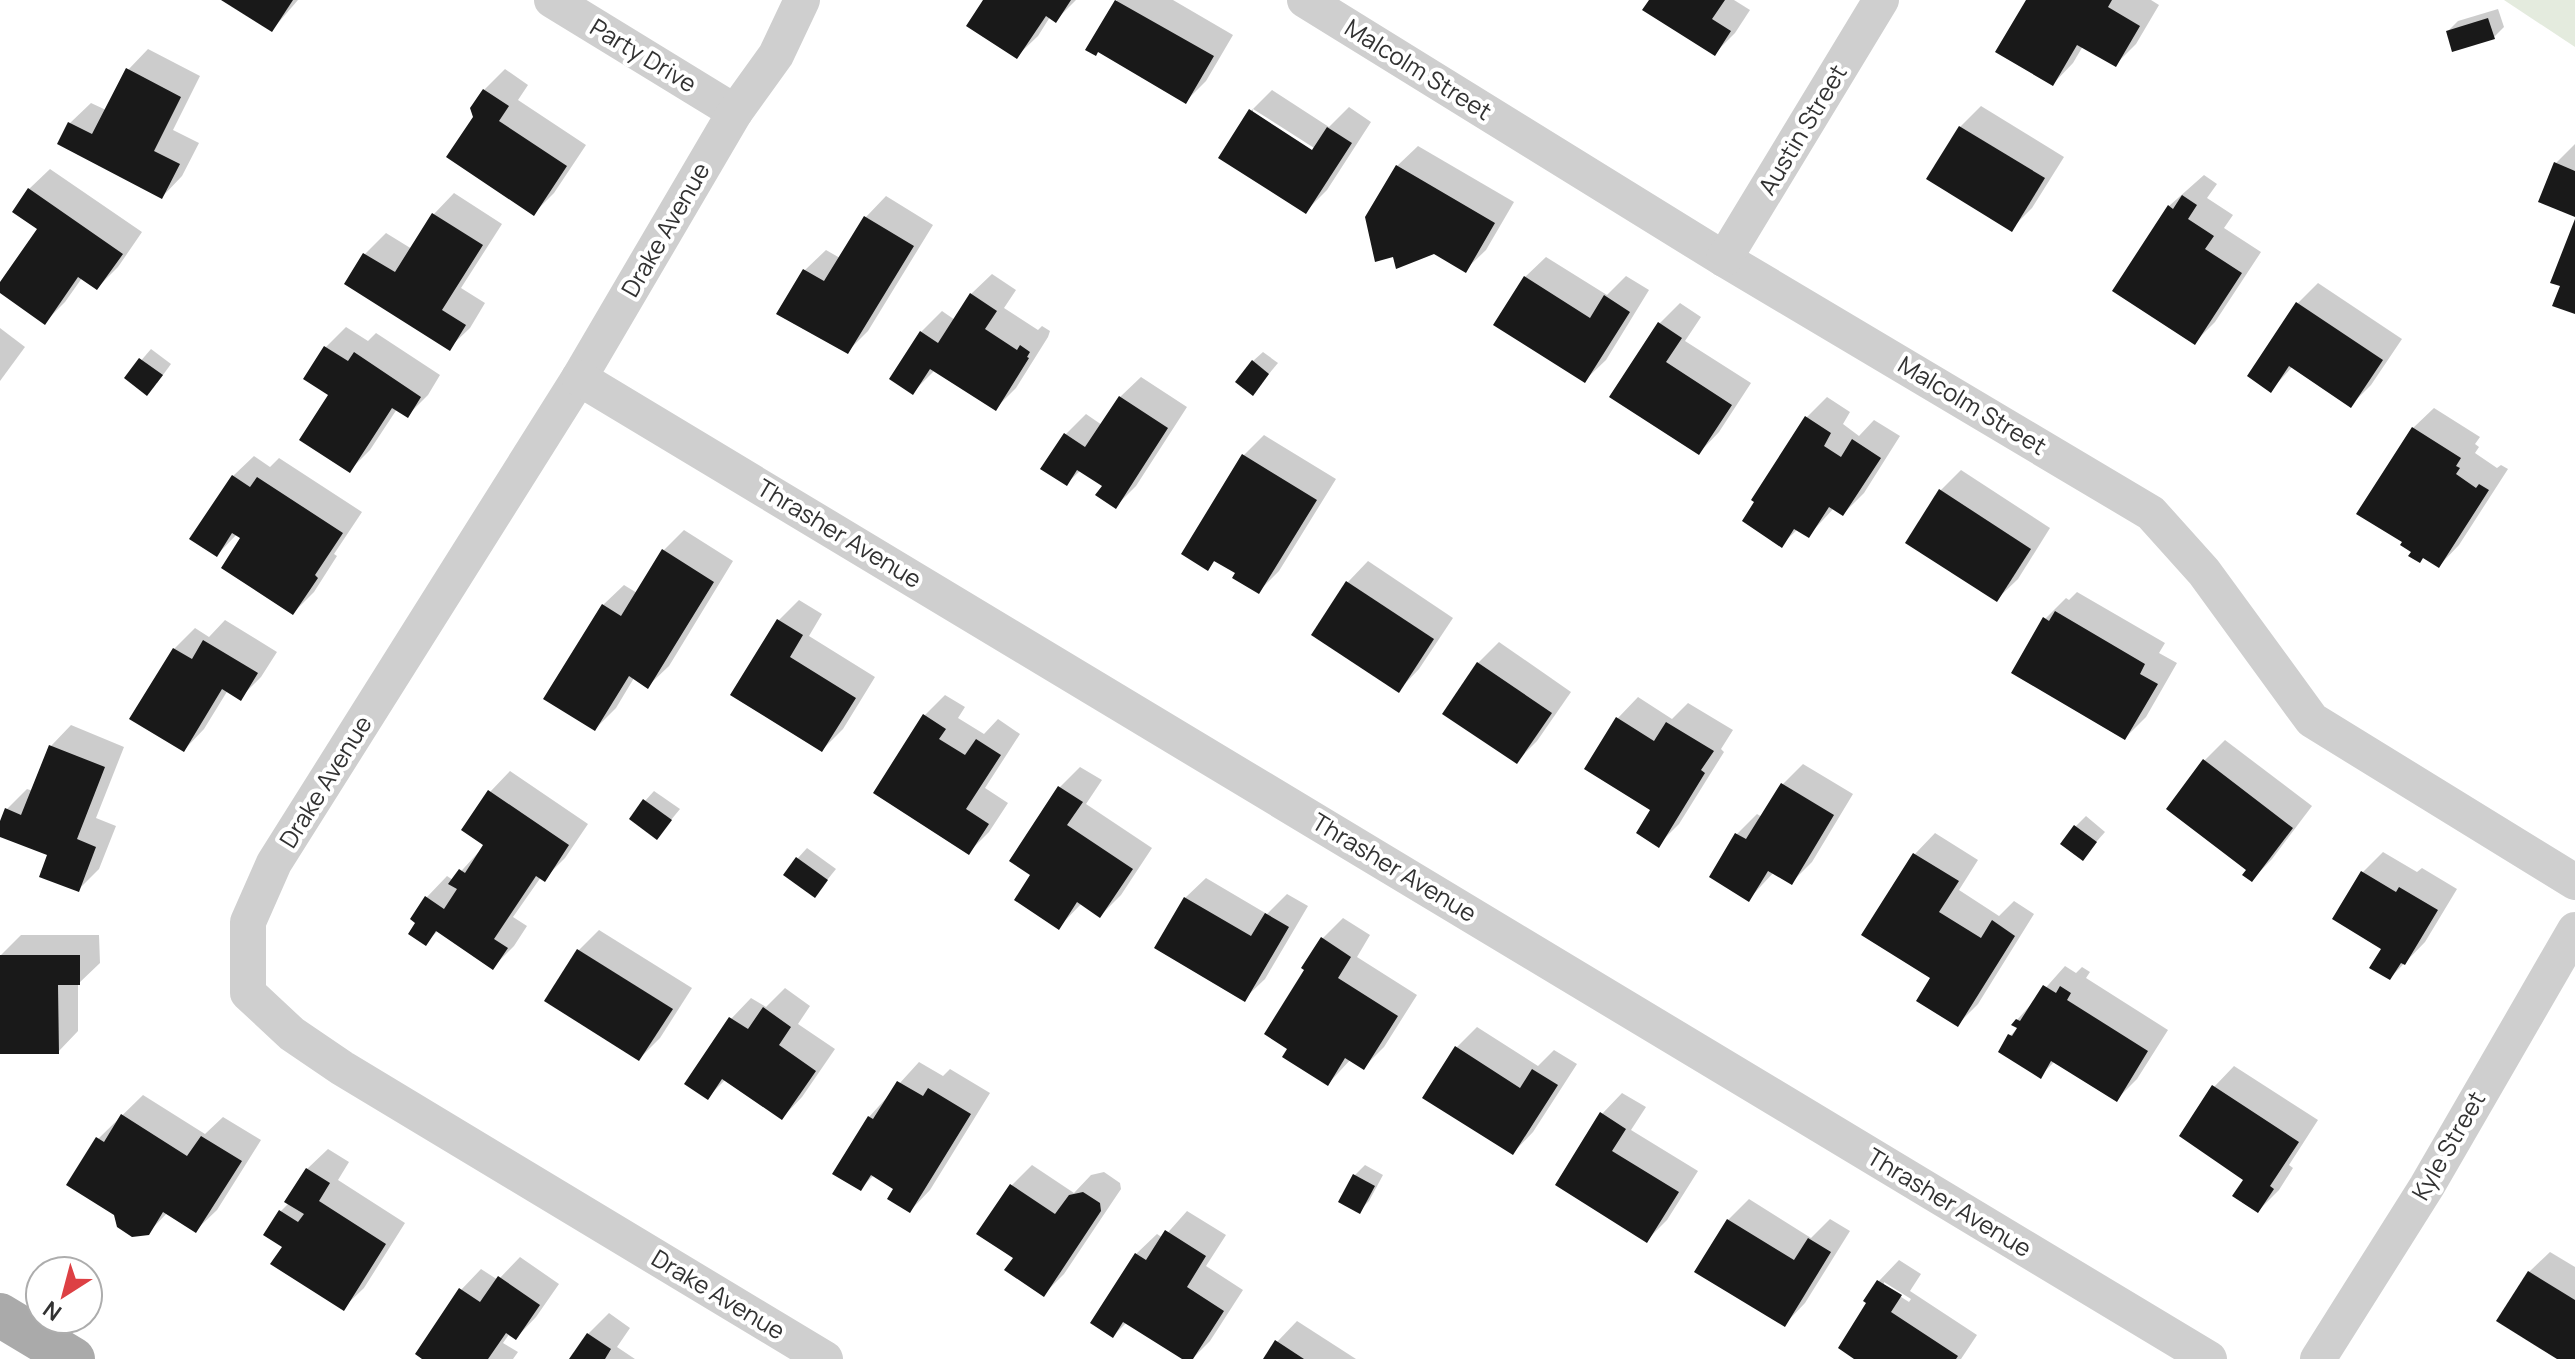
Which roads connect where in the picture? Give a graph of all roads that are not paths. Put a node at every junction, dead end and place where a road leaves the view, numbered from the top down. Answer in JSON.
{"nodes":[{"id":1,"x":552,"y":0,"type":"edge"},
{"id":2,"x":802,"y":0,"type":"edge"},
{"id":3,"x":1305,"y":0,"type":"edge"},
{"id":4,"x":1881,"y":0,"type":"edge"},
{"id":5,"x":735,"y":112,"type":"junction"},
{"id":6,"x":1724,"y":259,"type":"junction"},
{"id":7,"x":579,"y":378,"type":"junction"},
{"id":8,"x":2575,"y":882,"type":"edge"},
{"id":9,"x":2575,"y":930,"type":"edge"},
{"id":10,"x":0,"y":1315,"type":"edge"},
{"id":11,"x":73,"y":1359,"type":"edge"},
{"id":12,"x":825,"y":1359,"type":"edge"},
{"id":13,"x":2209,"y":1359,"type":"edge"},
{"id":14,"x":2318,"y":1359,"type":"edge"}],
"edges":[{"from":1,"to":5,"type":"street","name":"Party Drive"},
{"from":2,"to":5,"type":"street","name":"Drake Avenue"},
{"from":3,"to":6,"type":"street","name":"Malcolm Street"},
{"from":4,"to":6,"type":"street","name":"Austin Street"},
{"from":5,"to":7,"type":"street","name":"Drake Avenue"},
{"from":6,"to":8,"type":"street","name":"Malcolm Street"},
{"from":7,"to":12,"type":"street","name":"Drake Avenue"},
{"from":7,"to":13,"type":"street","name":"Thrasher Avenue"},
{"from":9,"to":14,"type":"street","name":"Kyle Street"},
{"from":10,"to":11,"type":"main road"}]}
